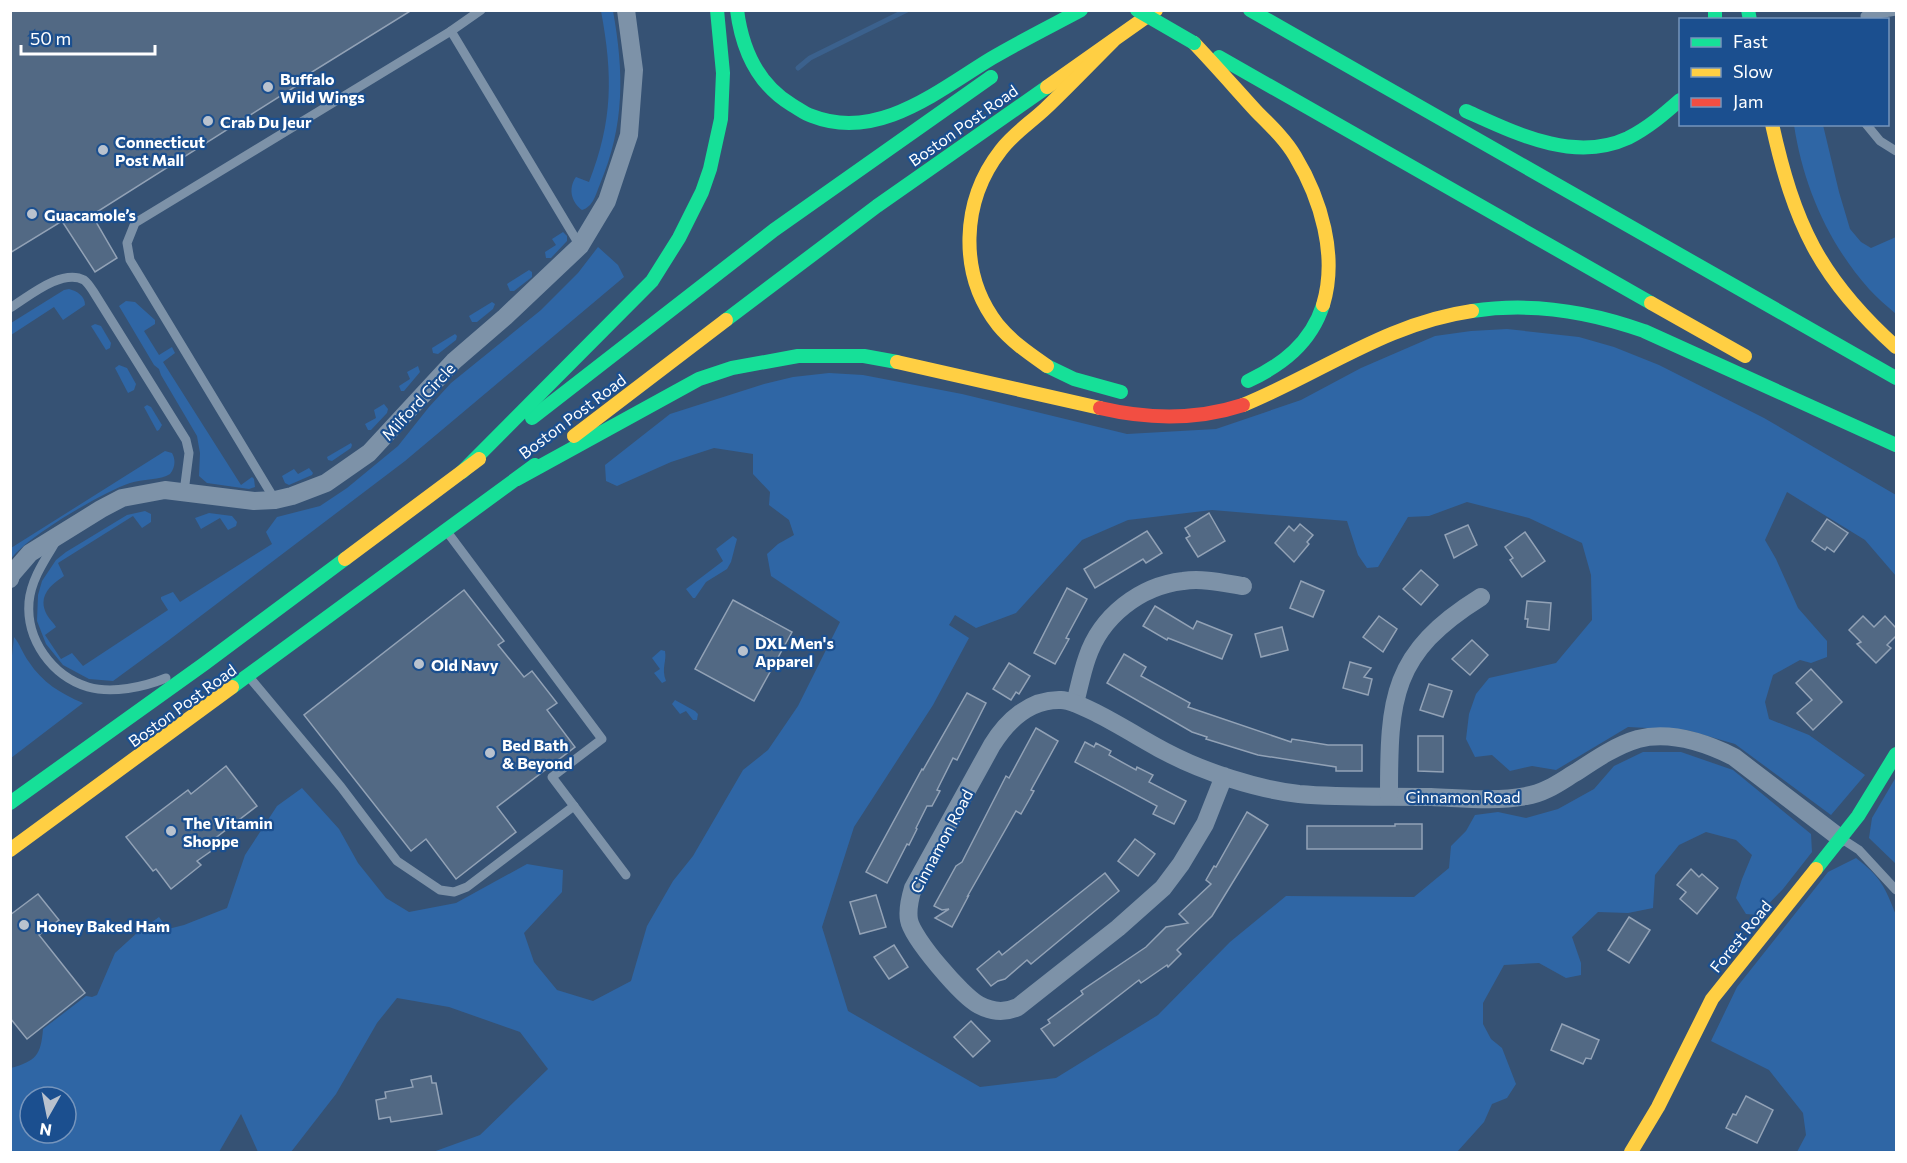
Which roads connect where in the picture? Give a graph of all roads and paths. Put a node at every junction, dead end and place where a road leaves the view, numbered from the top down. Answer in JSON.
{"nodes":[{"id":1,"x":481,"y":10,"type":"edge"},
{"id":2,"x":626,"y":10,"type":"edge"},
{"id":3,"x":717,"y":10,"type":"edge"},
{"id":4,"x":737,"y":10,"type":"edge"},
{"id":5,"x":1081,"y":10,"type":"edge"},
{"id":6,"x":1086,"y":10,"type":"edge"},
{"id":7,"x":1137,"y":10,"type":"edge"},
{"id":8,"x":1156,"y":10,"type":"edge"},
{"id":9,"x":1250,"y":10,"type":"edge"},
{"id":10,"x":1896,"y":10,"type":"edge"},
{"id":11,"x":1862,"y":15,"type":"edge"},
{"id":12,"x":451,"y":31,"type":"junction"},
{"id":13,"x":1289,"y":32,"type":"junction"},
{"id":14,"x":1113,"y":41,"type":"junction"},
{"id":15,"x":1194,"y":43,"type":"junction"},
{"id":16,"x":1416,"y":89,"type":"dead end"},
{"id":17,"x":1679,"y":101,"type":"edge"},
{"id":18,"x":1458,"y":108,"type":"dead end"},
{"id":19,"x":1772,"y":126,"type":"edge"},
{"id":20,"x":1868,"y":126,"type":"edge"},
{"id":21,"x":1896,"y":151,"type":"edge"},
{"id":22,"x":580,"y":246,"type":"junction"},
{"id":23,"x":10,"y":308,"type":"edge"},
{"id":24,"x":1896,"y":347,"type":"edge"},
{"id":25,"x":1754,"y":361,"type":"dead end"},
{"id":26,"x":1896,"y":378,"type":"edge"},
{"id":27,"x":1239,"y":384,"type":"dead end"},
{"id":28,"x":1795,"y":385,"type":"dead end"},
{"id":29,"x":1130,"y":394,"type":"dead end"},
{"id":30,"x":1896,"y":444,"type":"edge"},
{"id":31,"x":462,"y":472,"type":"junction"},
{"id":32,"x":517,"y":478,"type":"junction"},
{"id":33,"x":184,"y":492,"type":"junction"},
{"id":34,"x":274,"y":500,"type":"junction"},
{"id":35,"x":447,"y":531,"type":"junction"},
{"id":36,"x":59,"y":535,"type":"junction"},
{"id":37,"x":10,"y":579,"type":"edge"},
{"id":38,"x":1243,"y":586,"type":"dead end"},
{"id":39,"x":1481,"y":597,"type":"dead end"},
{"id":40,"x":204,"y":664,"type":"junction"},
{"id":41,"x":248,"y":676,"type":"junction"},
{"id":42,"x":1075,"y":703,"type":"junction"},
{"id":43,"x":1896,"y":754,"type":"edge"},
{"id":44,"x":1224,"y":776,"type":"junction"},
{"id":45,"x":1389,"y":796,"type":"junction"},
{"id":46,"x":10,"y":803,"type":"edge"},
{"id":47,"x":574,"y":806,"type":"junction"},
{"id":48,"x":1840,"y":838,"type":"junction"},
{"id":49,"x":10,"y":850,"type":"edge"},
{"id":50,"x":626,"y":875,"type":"dead end"},
{"id":51,"x":1896,"y":890,"type":"edge"},
{"id":52,"x":1631,"y":1152,"type":"edge"}],
"edges":[{"from":1,"to":12,"type":"lane"},
{"from":2,"to":22,"type":"street","name":"Milford Circle"},
{"from":3,"to":31,"type":"main road"},
{"from":4,"to":5,"type":"main road"},
{"from":6,"to":31,"type":"main road","name":"Boston Post Road"},
{"from":7,"to":15,"type":"main road","bridge":true},
{"from":8,"to":14,"type":"main road","name":"Boston Post Road"},
{"from":9,"to":13,"type":"main road"},
{"from":10,"to":11,"type":"lane"},
{"from":12,"to":22,"type":"lane"},
{"from":12,"to":34,"type":"lane"},
{"from":13,"to":16,"type":"main road"},
{"from":13,"to":26,"type":"main road"},
{"from":14,"to":29,"type":"main road"},
{"from":14,"to":32,"type":"main road","name":"Boston Post Road"},
{"from":15,"to":25,"type":"main road"},
{"from":15,"to":27,"type":"main road"},
{"from":17,"to":18,"type":"main road"},
{"from":19,"to":24,"type":"main road"},
{"from":20,"to":21,"type":"lane"},
{"from":22,"to":34,"type":"street","name":"Milford Circle"},
{"from":23,"to":33,"type":"lane"},
{"from":28,"to":30,"type":"main road"},
{"from":30,"to":32,"type":"main road"},
{"from":31,"to":40,"type":"main road","name":"Boston Post Road"},
{"from":32,"to":35,"type":"main road","name":"Boston Post Road"},
{"from":33,"to":34,"type":"street","name":"Milford Circle"},
{"from":33,"to":36,"type":"street","name":"Milford Circle"},
{"from":35,"to":41,"type":"main road","name":"Boston Post Road"},
{"from":35,"to":47,"type":"lane"},
{"from":36,"to":37,"type":"street","name":"Milford Circle"},
{"from":36,"to":40,"type":"lane"},
{"from":38,"to":42,"type":"street"},
{"from":39,"to":45,"type":"street"},
{"from":40,"to":46,"type":"main road","name":"Boston Post Road"},
{"from":41,"to":47,"type":"lane"},
{"from":41,"to":49,"type":"main road","name":"Boston Post Road"},
{"from":42,"to":44,"type":"street","name":"Cinnamon Road"},
{"from":42,"to":44,"type":"street","name":"Cinnamon Road"},
{"from":43,"to":48,"type":"main road","name":"Forest Road"},
{"from":44,"to":45,"type":"street","name":"Cinnamon Road"},
{"from":45,"to":48,"type":"street","name":"Cinnamon Road"},
{"from":47,"to":50,"type":"lane"},
{"from":48,"to":51,"type":"lane"},
{"from":48,"to":52,"type":"main road","name":"Forest Road"}]}
